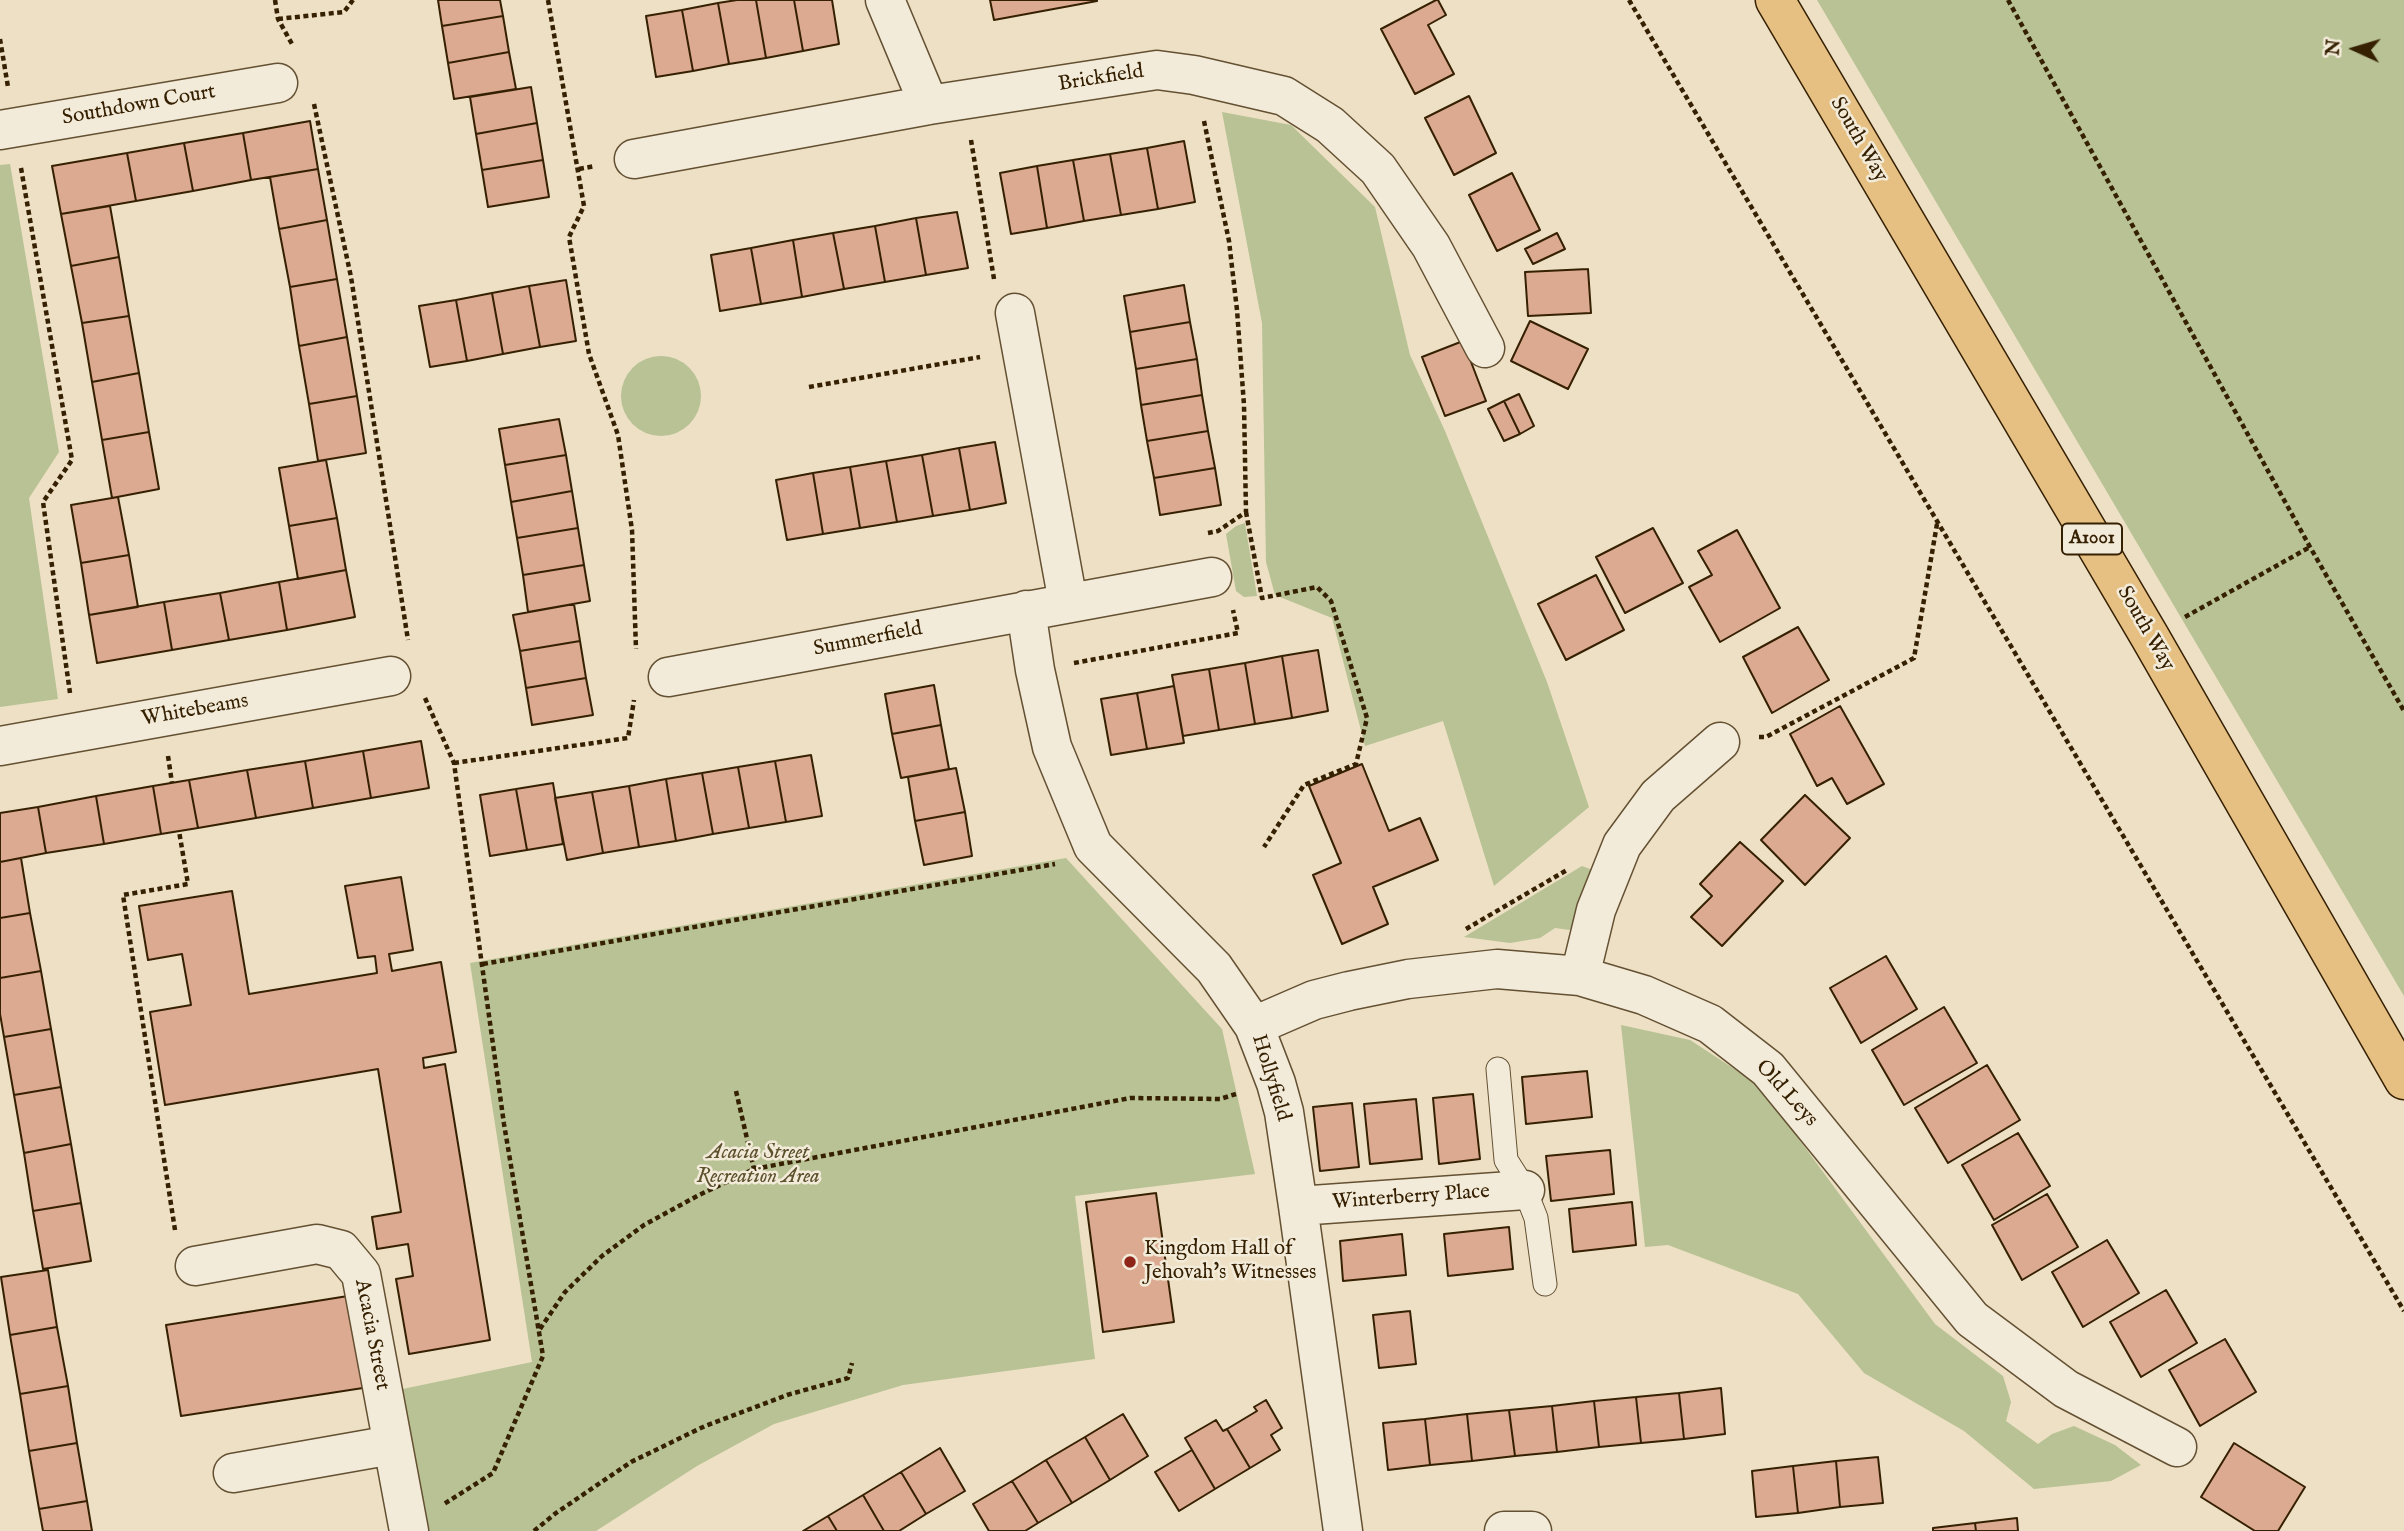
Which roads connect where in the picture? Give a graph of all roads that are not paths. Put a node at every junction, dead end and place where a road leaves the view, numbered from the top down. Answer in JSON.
{"nodes":[{"id":1,"x":885,"y":0,"type":"edge"},
{"id":2,"x":1775,"y":0,"type":"edge"},
{"id":3,"x":293,"y":79,"type":"road end"},
{"id":4,"x":947,"y":103,"type":"junction"},
{"id":5,"x":7,"y":129,"type":"edge"},
{"id":6,"x":634,"y":159,"type":"dead end"},
{"id":7,"x":1015,"y":313,"type":"road end"},
{"id":8,"x":1485,"y":348,"type":"dead end"},
{"id":9,"x":1222,"y":590,"type":"road end"},
{"id":10,"x":1068,"y":602,"type":"junction"},
{"id":11,"x":1026,"y":610,"type":"junction"},
{"id":12,"x":400,"y":660,"type":"road end"},
{"id":13,"x":652,"y":685,"type":"road end"},
{"id":14,"x":1720,"y":742,"type":"road end"},
{"id":15,"x":0,"y":746,"type":"edge"},
{"id":16,"x":1580,"y":976,"type":"junction"},
{"id":17,"x":1254,"y":1026,"type":"junction"},
{"id":18,"x":1498,"y":1069,"type":"dead end"},
{"id":19,"x":2404,"y":1080,"type":"edge"},
{"id":20,"x":1525,"y":1189,"type":"junction"},
{"id":21,"x":1298,"y":1206,"type":"junction"},
{"id":22,"x":195,"y":1266,"type":"road end"},
{"id":23,"x":1545,"y":1284,"type":"dead end"},
{"id":24,"x":392,"y":1445,"type":"junction"},
{"id":25,"x":2177,"y":1447,"type":"dead end"},
{"id":26,"x":233,"y":1473,"type":"dead end"},
{"id":27,"x":408,"y":1529,"type":"edge"},
{"id":28,"x":1343,"y":1531,"type":"edge"},
{"id":29,"x":1504,"y":1531,"type":"edge"},
{"id":30,"x":1532,"y":1531,"type":"edge"}],
"edges":[{"from":1,"to":4,"type":"street"},
{"from":2,"to":19,"type":"main road","name":"South Way","number":"A1001"},
{"from":3,"to":5,"type":"street","name":"Southdown Court"},
{"from":4,"to":6,"type":"street","name":"Brickfield"},
{"from":4,"to":8,"type":"street","name":"Brickfield"},
{"from":7,"to":10,"type":"street"},
{"from":9,"to":10,"type":"street","name":"Summerfield"},
{"from":10,"to":11,"type":"street","name":"Summerfield"},
{"from":11,"to":13,"type":"street","name":"Summerfield"},
{"from":11,"to":17,"type":"street","name":"Hollyfield"},
{"from":12,"to":15,"type":"street","name":"Whitebeams"},
{"from":14,"to":16,"type":"street"},
{"from":16,"to":17,"type":"street","name":"Old Leys"},
{"from":16,"to":25,"type":"street","name":"Old Leys"},
{"from":17,"to":21,"type":"street","name":"Hollyfield"},
{"from":18,"to":20,"type":"lane"},
{"from":20,"to":21,"type":"street","name":"Winterberry Place"},
{"from":20,"to":23,"type":"lane"},
{"from":21,"to":28,"type":"street","name":"Hollyfield"},
{"from":22,"to":24,"type":"street","name":"Acacia Street"},
{"from":24,"to":26,"type":"street"},
{"from":24,"to":27,"type":"street","name":"Acacia Street"},
{"from":29,"to":30,"type":"street"}]}
